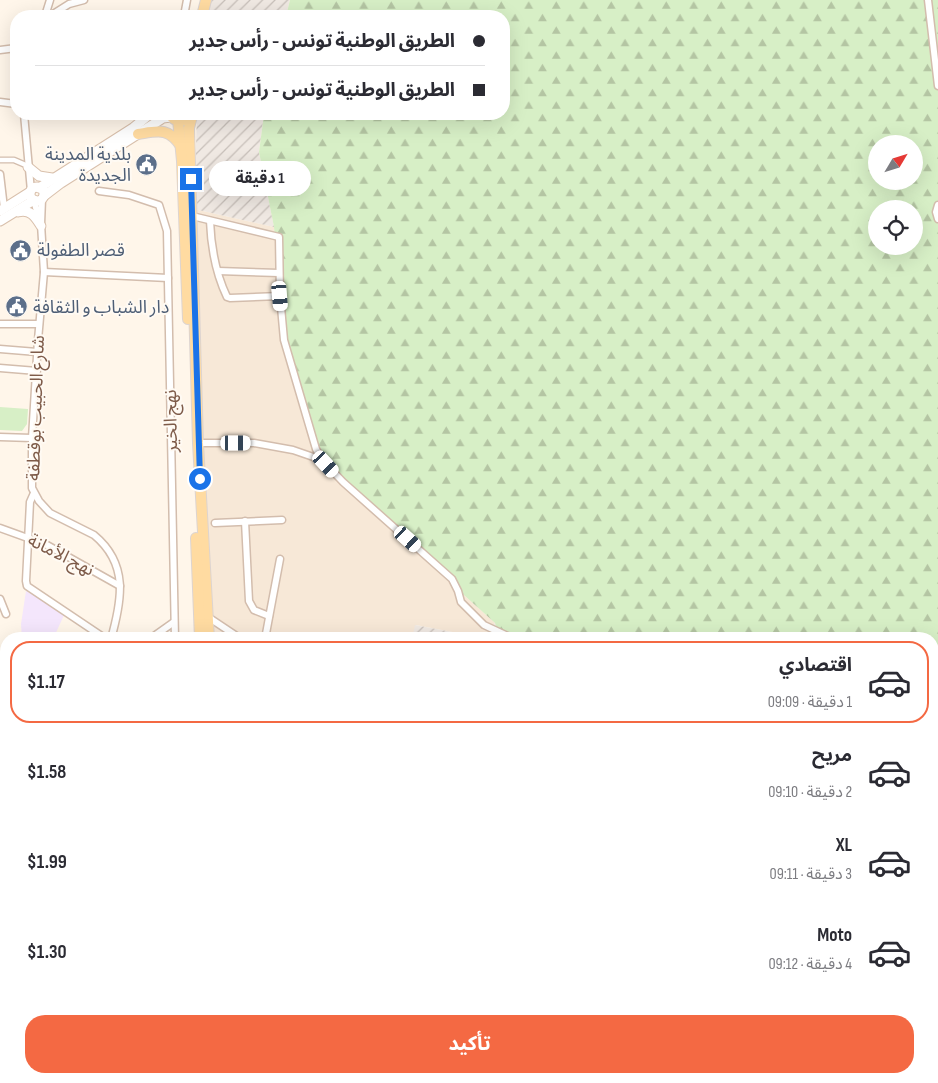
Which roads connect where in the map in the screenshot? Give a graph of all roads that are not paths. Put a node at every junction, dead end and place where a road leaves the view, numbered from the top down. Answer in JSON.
{"nodes":[{"id":1,"x":62,"y":0,"type":"edge"},
{"id":2,"x":84,"y":0,"type":"edge"},
{"id":3,"x":928,"y":0,"type":"edge"},
{"id":4,"x":69,"y":4,"type":"junction"},
{"id":5,"x":60,"y":10,"type":"edge"},
{"id":6,"x":938,"y":86,"type":"edge"},
{"id":7,"x":24,"y":120,"type":"edge"},
{"id":8,"x":143,"y":120,"type":"edge"},
{"id":9,"x":160,"y":120,"type":"edge"},
{"id":10,"x":174,"y":120,"type":"edge"},
{"id":11,"x":191,"y":120,"type":"edge"},
{"id":12,"x":138,"y":134,"type":"junction"},
{"id":13,"x":181,"y":146,"type":"junction"},
{"id":14,"x":0,"y":160,"type":"edge"},
{"id":15,"x":28,"y":168,"type":"junction"},
{"id":16,"x":0,"y":176,"type":"edge"},
{"id":17,"x":52,"y":178,"type":"junction"},
{"id":18,"x":99,"y":191,"type":"dead end"},
{"id":19,"x":36,"y":194,"type":"junction"},
{"id":20,"x":938,"y":205,"type":"edge"},
{"id":21,"x":2,"y":210,"type":"edge"},
{"id":22,"x":15,"y":212,"type":"junction"},
{"id":23,"x":192,"y":216,"type":"junction"},
{"id":24,"x":938,"y":219,"type":"edge"},
{"id":25,"x":0,"y":221,"type":"edge"},
{"id":26,"x":210,"y":221,"type":"junction"},
{"id":27,"x":41,"y":225,"type":"junction"},
{"id":28,"x":218,"y":271,"type":"junction"},
{"id":29,"x":44,"y":272,"type":"junction"},
{"id":30,"x":280,"y":273,"type":"junction"},
{"id":31,"x":168,"y":278,"type":"junction"},
{"id":32,"x":280,"y":296,"type":"junction"},
{"id":33,"x":0,"y":324,"type":"edge"},
{"id":34,"x":39,"y":324,"type":"junction"},
{"id":35,"x":0,"y":349,"type":"edge"},
{"id":36,"x":37,"y":352,"type":"junction"},
{"id":37,"x":0,"y":368,"type":"edge"},
{"id":38,"x":37,"y":370,"type":"junction"},
{"id":39,"x":0,"y":437,"type":"edge"},
{"id":40,"x":32,"y":438,"type":"junction"},
{"id":41,"x":198,"y":443,"type":"junction"},
{"id":42,"x":322,"y":460,"type":"junction"},
{"id":43,"x":34,"y":493,"type":"junction"},
{"id":44,"x":282,"y":520,"type":"dead end"},
{"id":45,"x":245,"y":521,"type":"junction"},
{"id":46,"x":215,"y":523,"type":"dead end"},
{"id":47,"x":0,"y":528,"type":"edge"},
{"id":48,"x":28,"y":537,"type":"junction"},
{"id":49,"x":280,"y":559,"type":"dead end"},
{"id":50,"x":120,"y":586,"type":"junction"},
{"id":51,"x":0,"y":598,"type":"edge"},
{"id":52,"x":6,"y":614,"type":"dead end"},
{"id":53,"x":269,"y":616,"type":"junction"},
{"id":54,"x":208,"y":617,"type":"junction"},
{"id":55,"x":174,"y":622,"type":"junction"},
{"id":56,"x":96,"y":632,"type":"edge"},
{"id":57,"x":112,"y":632,"type":"edge"},
{"id":58,"x":160,"y":632,"type":"edge"},
{"id":59,"x":175,"y":632,"type":"edge"},
{"id":60,"x":200,"y":632,"type":"edge"},
{"id":61,"x":209,"y":632,"type":"edge"},
{"id":62,"x":230,"y":632,"type":"edge"},
{"id":63,"x":266,"y":632,"type":"edge"},
{"id":64,"x":499,"y":632,"type":"edge"}],
"edges":[{"from":1,"to":4,"type":"street"},
{"from":2,"to":4,"type":"street"},
{"from":3,"to":6,"type":"street"},
{"from":4,"to":5,"type":"street"},
{"from":7,"to":15,"type":"street","name":"شارع الحبيب بوقطفة"},
{"from":8,"to":17,"type":"main road"},
{"from":9,"to":12,"type":"main road"},
{"from":10,"to":13,"type":"main road"},
{"from":11,"to":23,"type":"main road"},
{"from":12,"to":13,"type":"main road"},
{"from":12,"to":19,"type":"main road"},
{"from":13,"to":60,"type":"main road"},
{"from":14,"to":15,"type":"street"},
{"from":15,"to":17,"type":"main road"},
{"from":15,"to":19,"type":"street","name":"شارع الحبيب بوقطفة"},
{"from":16,"to":21,"type":"street"},
{"from":17,"to":19,"type":"main road"},
{"from":18,"to":31,"type":"street","name":"نهج الخير"},
{"from":19,"to":21,"type":"main road"},
{"from":19,"to":22,"type":"main road"},
{"from":19,"to":27,"type":"street","name":"شارع الحبيب بوقطفة"},
{"from":20,"to":24,"type":"street"},
{"from":22,"to":25,"type":"main road"},
{"from":22,"to":27,"type":"main road"},
{"from":23,"to":26,"type":"street"},
{"from":23,"to":41,"type":"main road"},
{"from":26,"to":28,"type":"street"},
{"from":26,"to":30,"type":"street"},
{"from":27,"to":29,"type":"street","name":"شارع الحبيب بوقطفة"},
{"from":28,"to":30,"type":"street"},
{"from":28,"to":32,"type":"street"},
{"from":29,"to":31,"type":"street"},
{"from":29,"to":34,"type":"street","name":"شارع الحبيب بوقطفة"},
{"from":30,"to":32,"type":"street"},
{"from":31,"to":55,"type":"street","name":"نهج الخير"},
{"from":32,"to":42,"type":"street"},
{"from":33,"to":34,"type":"street"},
{"from":34,"to":36,"type":"street","name":"شارع الحبيب بوقطفة"},
{"from":35,"to":36,"type":"street"},
{"from":36,"to":38,"type":"street","name":"شارع الحبيب بوقطفة"},
{"from":37,"to":38,"type":"street"},
{"from":38,"to":40,"type":"street","name":"شارع الحبيب بوقطفة"},
{"from":39,"to":40,"type":"street"},
{"from":40,"to":43,"type":"street","name":"شارع الحبيب بوقطفة"},
{"from":41,"to":42,"type":"street"},
{"from":41,"to":54,"type":"main road"},
{"from":42,"to":64,"type":"street"},
{"from":43,"to":48,"type":"street"},
{"from":43,"to":50,"type":"street","name":"شارع الحبيب بوقطفة"},
{"from":44,"to":45,"type":"street"},
{"from":45,"to":46,"type":"street"},
{"from":45,"to":53,"type":"street"},
{"from":47,"to":48,"type":"street","name":"نهج الأمانة"},
{"from":48,"to":50,"type":"street","name":"نهج الأمانة"},
{"from":48,"to":56,"type":"street"},
{"from":49,"to":53,"type":"street"},
{"from":50,"to":57,"type":"street","name":"شارع الحبيب بوقطفة"},
{"from":51,"to":52,"type":"street"},
{"from":53,"to":63,"type":"street"},
{"from":54,"to":61,"type":"main road"},
{"from":54,"to":62,"type":"street"},
{"from":55,"to":58,"type":"street"},
{"from":55,"to":59,"type":"street","name":"نهج الخير"}]}
